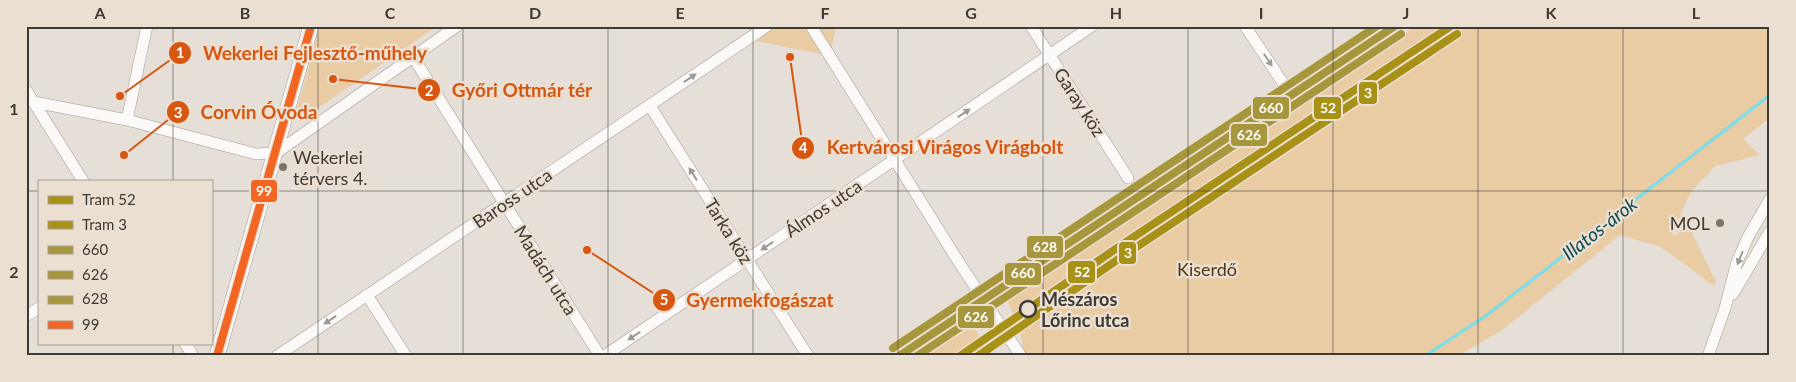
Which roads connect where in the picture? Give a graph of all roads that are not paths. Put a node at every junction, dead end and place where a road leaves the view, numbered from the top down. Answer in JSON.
{"nodes":[{"id":1,"x":147,"y":26,"type":"edge"},
{"id":2,"x":311,"y":26,"type":"edge"},
{"id":3,"x":457,"y":26,"type":"edge"},
{"id":4,"x":767,"y":26,"type":"edge"},
{"id":5,"x":811,"y":26,"type":"edge"},
{"id":6,"x":1031,"y":26,"type":"edge"},
{"id":7,"x":1092,"y":26,"type":"edge"},
{"id":8,"x":1245,"y":26,"type":"edge"},
{"id":9,"x":1395,"y":26,"type":"edge"},
{"id":10,"x":1049,"y":55,"type":"junction"},
{"id":11,"x":413,"y":57,"type":"junction"},
{"id":12,"x":26,"y":90,"type":"edge"},
{"id":13,"x":1291,"y":95,"type":"junction"},
{"id":14,"x":29,"y":103,"type":"edge"},
{"id":15,"x":650,"y":106,"type":"junction"},
{"id":16,"x":126,"y":120,"type":"junction"},
{"id":17,"x":276,"y":153,"type":"junction"},
{"id":18,"x":895,"y":160,"type":"junction"},
{"id":19,"x":1128,"y":178,"type":"dead end"},
{"id":20,"x":82,"y":180,"type":"edge"},
{"id":21,"x":1770,"y":199,"type":"edge"},
{"id":22,"x":504,"y":203,"type":"junction"},
{"id":23,"x":1770,"y":231,"type":"edge"},
{"id":24,"x":1748,"y":237,"type":"junction"},
{"id":25,"x":1766,"y":247,"type":"edge"},
{"id":26,"x":747,"y":260,"type":"junction"},
{"id":27,"x":367,"y":295,"type":"junction"},
{"id":28,"x":984,"y":299,"type":"junction"},
{"id":29,"x":1725,"y":308,"type":"junction"},
{"id":30,"x":38,"y":309,"type":"edge"},
{"id":31,"x":26,"y":316,"type":"edge"},
{"id":32,"x":186,"y":344,"type":"edge"},
{"id":33,"x":193,"y":356,"type":"edge"},
{"id":34,"x":217,"y":356,"type":"edge"},
{"id":35,"x":277,"y":356,"type":"edge"},
{"id":36,"x":406,"y":356,"type":"edge"},
{"id":37,"x":600,"y":356,"type":"edge"},
{"id":38,"x":604,"y":356,"type":"edge"},
{"id":39,"x":808,"y":356,"type":"edge"},
{"id":40,"x":899,"y":356,"type":"edge"},
{"id":41,"x":1021,"y":356,"type":"edge"},
{"id":42,"x":1708,"y":356,"type":"edge"}],
"edges":[{"from":1,"to":16,"type":"street"},
{"from":2,"to":17,"type":"street"},
{"from":3,"to":11,"type":"street"},
{"from":15,"to":4,"type":"street","name":"Baross utca","one_way":true},
{"from":5,"to":18,"type":"street"},
{"from":6,"to":10,"type":"street","name":"Garay köz"},
{"from":7,"to":10,"type":"street","name":"Álmos utca"},
{"from":8,"to":13,"type":"street","one_way":true},
{"from":9,"to":13,"type":"main road"},
{"from":18,"to":10,"type":"street","name":"Álmos utca","one_way":true},
{"from":10,"to":19,"type":"street","name":"Garay köz"},
{"from":11,"to":17,"type":"street"},
{"from":11,"to":22,"type":"street","name":"Madách utca"},
{"from":12,"to":14,"type":"street"},
{"from":13,"to":28,"type":"main road"},
{"from":14,"to":16,"type":"street"},
{"from":14,"to":20,"type":"street"},
{"from":15,"to":22,"type":"street","name":"Baross utca"},
{"from":26,"to":15,"type":"street","name":"Tarka köz","one_way":true},
{"from":16,"to":17,"type":"street"},
{"from":17,"to":34,"type":"street"},
{"from":18,"to":26,"type":"street","name":"Álmos utca","one_way":true},
{"from":18,"to":28,"type":"street"},
{"from":21,"to":24,"type":"street"},
{"from":22,"to":27,"type":"street","name":"Baross utca"},
{"from":22,"to":37,"type":"street","name":"Madách utca"},
{"from":23,"to":25,"type":"street"},
{"from":24,"to":25,"type":"street"},
{"from":24,"to":29,"type":"street","one_way":true},
{"from":25,"to":29,"type":"street"},
{"from":26,"to":38,"type":"street","name":"Álmos utca","one_way":true},
{"from":26,"to":39,"type":"street","name":"Tarka köz"},
{"from":27,"to":35,"type":"street","name":"Baross utca","one_way":true},
{"from":27,"to":36,"type":"street"},
{"from":28,"to":40,"type":"main road"},
{"from":28,"to":41,"type":"street"},
{"from":29,"to":42,"type":"street"},
{"from":30,"to":31,"type":"street"},
{"from":32,"to":33,"type":"street"}]}
